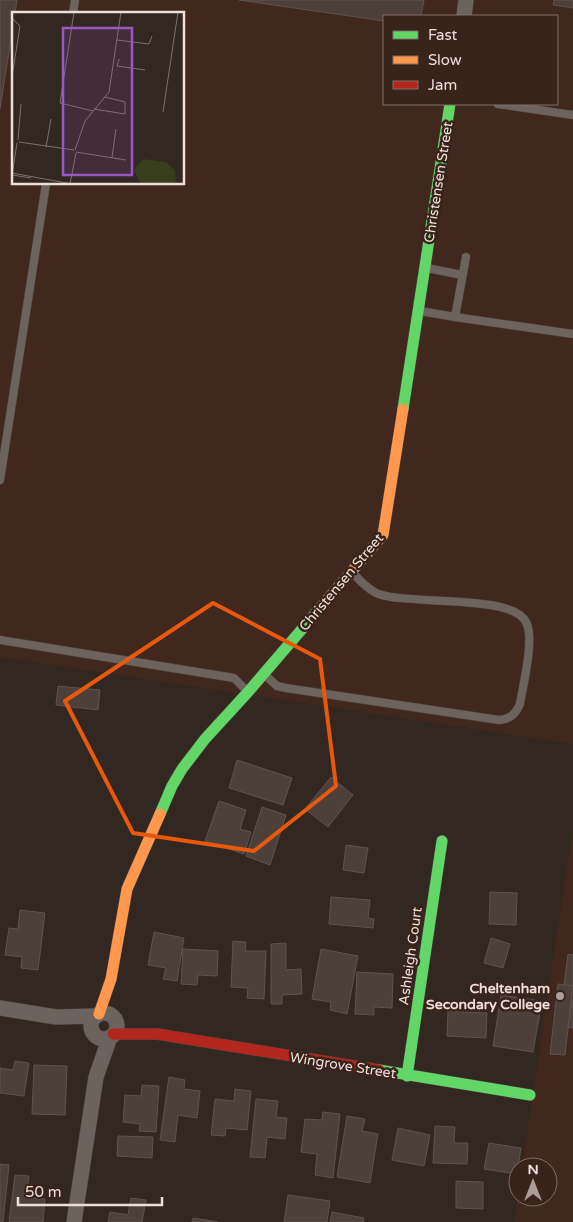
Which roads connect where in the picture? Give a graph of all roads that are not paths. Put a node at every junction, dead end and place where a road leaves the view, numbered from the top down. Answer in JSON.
{"nodes":[{"id":1,"x":466,"y":0,"type":"edge"},
{"id":2,"x":464,"y":15,"type":"edge"},
{"id":3,"x":450,"y":105,"type":"edge"},
{"id":4,"x":505,"y":105,"type":"edge"},
{"id":5,"x":573,"y":115,"type":"edge"},
{"id":6,"x":46,"y":185,"type":"edge"},
{"id":7,"x":466,"y":257,"type":"dead end"},
{"id":8,"x":425,"y":268,"type":"junction"},
{"id":9,"x":462,"y":275,"type":"junction"},
{"id":10,"x":418,"y":311,"type":"junction"},
{"id":11,"x":455,"y":317,"type":"junction"},
{"id":12,"x":573,"y":334,"type":"edge"},
{"id":13,"x":0,"y":480,"type":"edge"},
{"id":14,"x":351,"y":572,"type":"junction"},
{"id":15,"x":0,"y":640,"type":"edge"},
{"id":16,"x":264,"y":673,"type":"junction"},
{"id":17,"x":248,"y":692,"type":"junction"},
{"id":18,"x":442,"y":840,"type":"dead end"},
{"id":19,"x":112,"y":979,"type":"joint"},
{"id":20,"x":0,"y":1008,"type":"edge"},
{"id":21,"x":104,"y":1025,"type":"junction"},
{"id":22,"x":157,"y":1034,"type":"joint"},
{"id":23,"x":407,"y":1076,"type":"junction"},
{"id":24,"x":530,"y":1095,"type":"dead end"},
{"id":25,"x":74,"y":1222,"type":"edge"}],
"edges":[{"from":1,"to":2,"type":"street"},
{"from":3,"to":8,"type":"street","name":"Christensen Street"},
{"from":4,"to":5,"type":"lane"},
{"from":6,"to":13,"type":"lane"},
{"from":7,"to":9,"type":"lane"},
{"from":8,"to":9,"type":"lane"},
{"from":8,"to":10,"type":"street","name":"Christensen Street"},
{"from":9,"to":11,"type":"lane"},
{"from":10,"to":11,"type":"lane"},
{"from":10,"to":14,"type":"street","name":"Christensen Street"},
{"from":11,"to":12,"type":"lane"},
{"from":14,"to":16,"type":"street","name":"Christensen Street"},
{"from":14,"to":16,"type":"lane"},
{"from":15,"to":17,"type":"lane"},
{"from":16,"to":17,"type":"street","name":"Christensen Street"},
{"from":17,"to":19,"type":"street","name":"Christensen Street"},
{"from":18,"to":23,"type":"street","name":"Ashleigh Court"},
{"from":19,"to":21,"type":"street","name":"Christensen Street"},
{"from":20,"to":21,"type":"street","name":"Wingrove Street"},
{"from":21,"to":22,"type":"street","name":"Wingrove Street"},
{"from":21,"to":25,"type":"street"},
{"from":22,"to":23,"type":"street","name":"Wingrove Street"},
{"from":23,"to":24,"type":"street","name":"Wingrove Street"}]}
